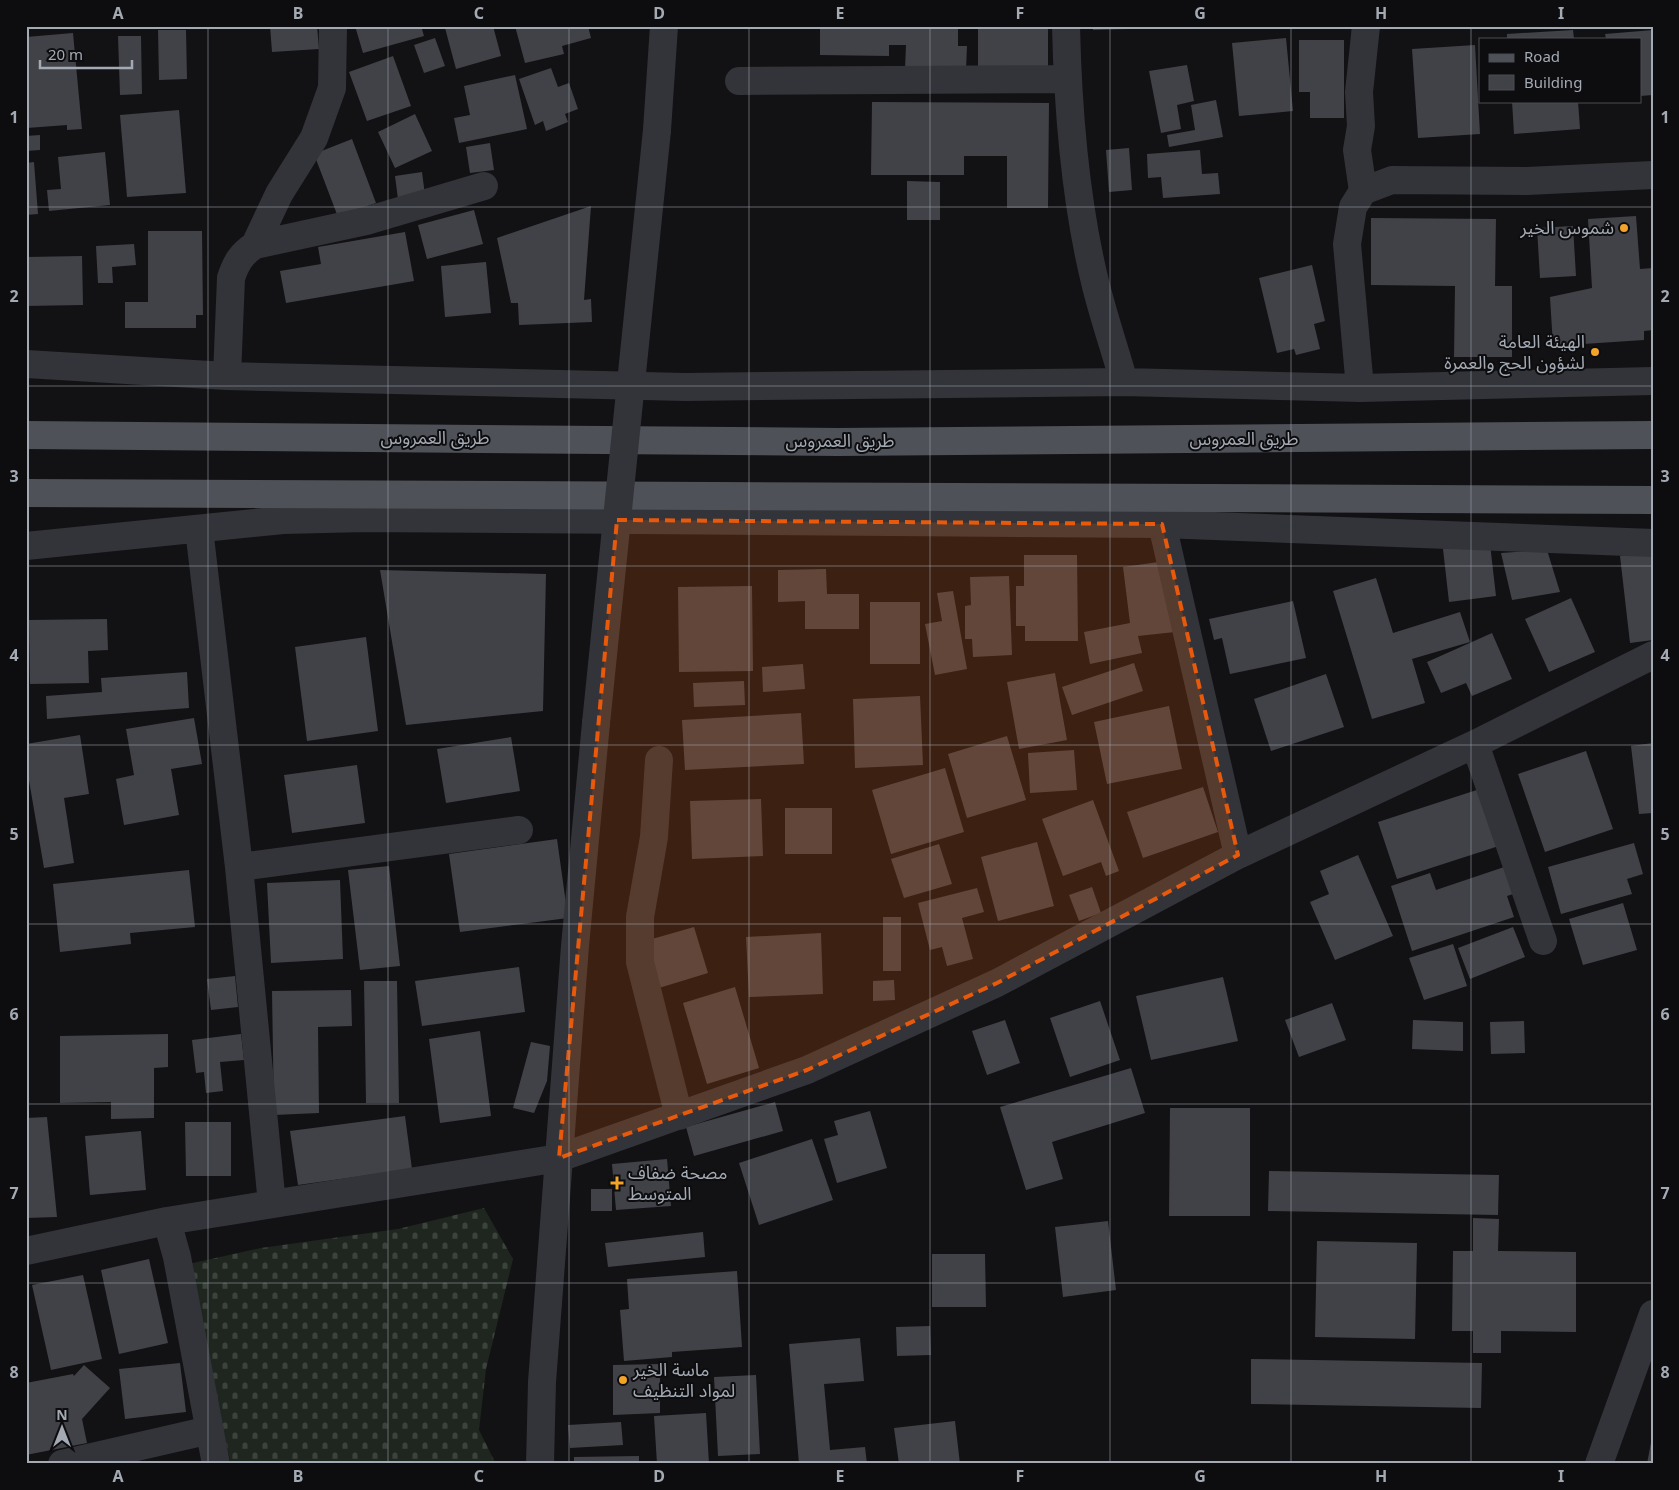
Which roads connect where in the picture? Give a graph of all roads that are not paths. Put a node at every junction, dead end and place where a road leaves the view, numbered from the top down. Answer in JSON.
{"nodes":[{"id":1,"x":333,"y":26,"type":"edge"},
{"id":2,"x":664,"y":26,"type":"edge"},
{"id":3,"x":1066,"y":26,"type":"edge"},
{"id":4,"x":1366,"y":26,"type":"edge"},
{"id":5,"x":1067,"y":79,"type":"junction"},
{"id":6,"x":739,"y":81,"type":"dead end"},
{"id":7,"x":1653,"y":175,"type":"edge"},
{"id":8,"x":484,"y":186,"type":"dead end"},
{"id":9,"x":1363,"y":191,"type":"junction"},
{"id":10,"x":255,"y":245,"type":"junction"},
{"id":11,"x":26,"y":364,"type":"edge"},
{"id":12,"x":227,"y":376,"type":"junction"},
{"id":13,"x":1653,"y":381,"type":"edge"},
{"id":14,"x":1124,"y":382,"type":"junction"},
{"id":15,"x":1360,"y":388,"type":"junction"},
{"id":16,"x":26,"y":435,"type":"edge"},
{"id":17,"x":1653,"y":435,"type":"edge"},
{"id":18,"x":26,"y":494,"type":"edge"},
{"id":19,"x":1653,"y":500,"type":"edge"},
{"id":20,"x":1162,"y":524,"type":"junction"},
{"id":21,"x":199,"y":529,"type":"junction"},
{"id":22,"x":1653,"y":543,"type":"edge"},
{"id":23,"x":26,"y":546,"type":"edge"},
{"id":24,"x":1653,"y":655,"type":"edge"},
{"id":25,"x":1475,"y":744,"type":"junction"},
{"id":26,"x":659,"y":760,"type":"dead end"},
{"id":27,"x":519,"y":830,"type":"dead end"},
{"id":28,"x":1238,"y":855,"type":"junction"},
{"id":29,"x":239,"y":867,"type":"junction"},
{"id":30,"x":1543,"y":941,"type":"dead end"},
{"id":31,"x":679,"y":1116,"type":"junction"},
{"id":32,"x":559,"y":1158,"type":"junction"},
{"id":33,"x":272,"y":1204,"type":"junction"},
{"id":34,"x":167,"y":1221,"type":"junction"},
{"id":35,"x":26,"y":1251,"type":"edge"},
{"id":36,"x":1653,"y":1314,"type":"edge"},
{"id":37,"x":1644,"y":1358,"type":"edge"},
{"id":38,"x":210,"y":1430,"type":"junction"},
{"id":39,"x":62,"y":1464,"type":"edge"},
{"id":40,"x":216,"y":1464,"type":"edge"},
{"id":41,"x":540,"y":1464,"type":"edge"},
{"id":42,"x":1599,"y":1464,"type":"edge"}],
"edges":[{"from":1,"to":10,"type":"street"},
{"from":2,"to":32,"type":"street","bridge":true},
{"from":3,"to":5,"type":"street"},
{"from":4,"to":9,"type":"street"},
{"from":5,"to":6,"type":"street"},
{"from":5,"to":14,"type":"street"},
{"from":7,"to":9,"type":"street"},
{"from":8,"to":10,"type":"street"},
{"from":9,"to":15,"type":"street"},
{"from":10,"to":12,"type":"street"},
{"from":11,"to":12,"type":"street"},
{"from":12,"to":14,"type":"street"},
{"from":13,"to":15,"type":"street"},
{"from":14,"to":15,"type":"street"},
{"from":16,"to":17,"type":"main road","name":"طريق العمروس"},
{"from":18,"to":19,"type":"main road"},
{"from":20,"to":21,"type":"street"},
{"from":20,"to":22,"type":"street"},
{"from":20,"to":28,"type":"street"},
{"from":21,"to":23,"type":"street"},
{"from":21,"to":29,"type":"street"},
{"from":24,"to":25,"type":"street"},
{"from":25,"to":28,"type":"street"},
{"from":25,"to":30,"type":"street"},
{"from":26,"to":31,"type":"street"},
{"from":27,"to":29,"type":"street"},
{"from":28,"to":31,"type":"street"},
{"from":29,"to":33,"type":"street"},
{"from":31,"to":32,"type":"street"},
{"from":32,"to":33,"type":"street"},
{"from":32,"to":41,"type":"street"},
{"from":33,"to":34,"type":"street"},
{"from":34,"to":35,"type":"street"},
{"from":34,"to":38,"type":"street"},
{"from":36,"to":37,"type":"street"},
{"from":37,"to":42,"type":"street"},
{"from":38,"to":39,"type":"street"},
{"from":38,"to":40,"type":"street"}]}
